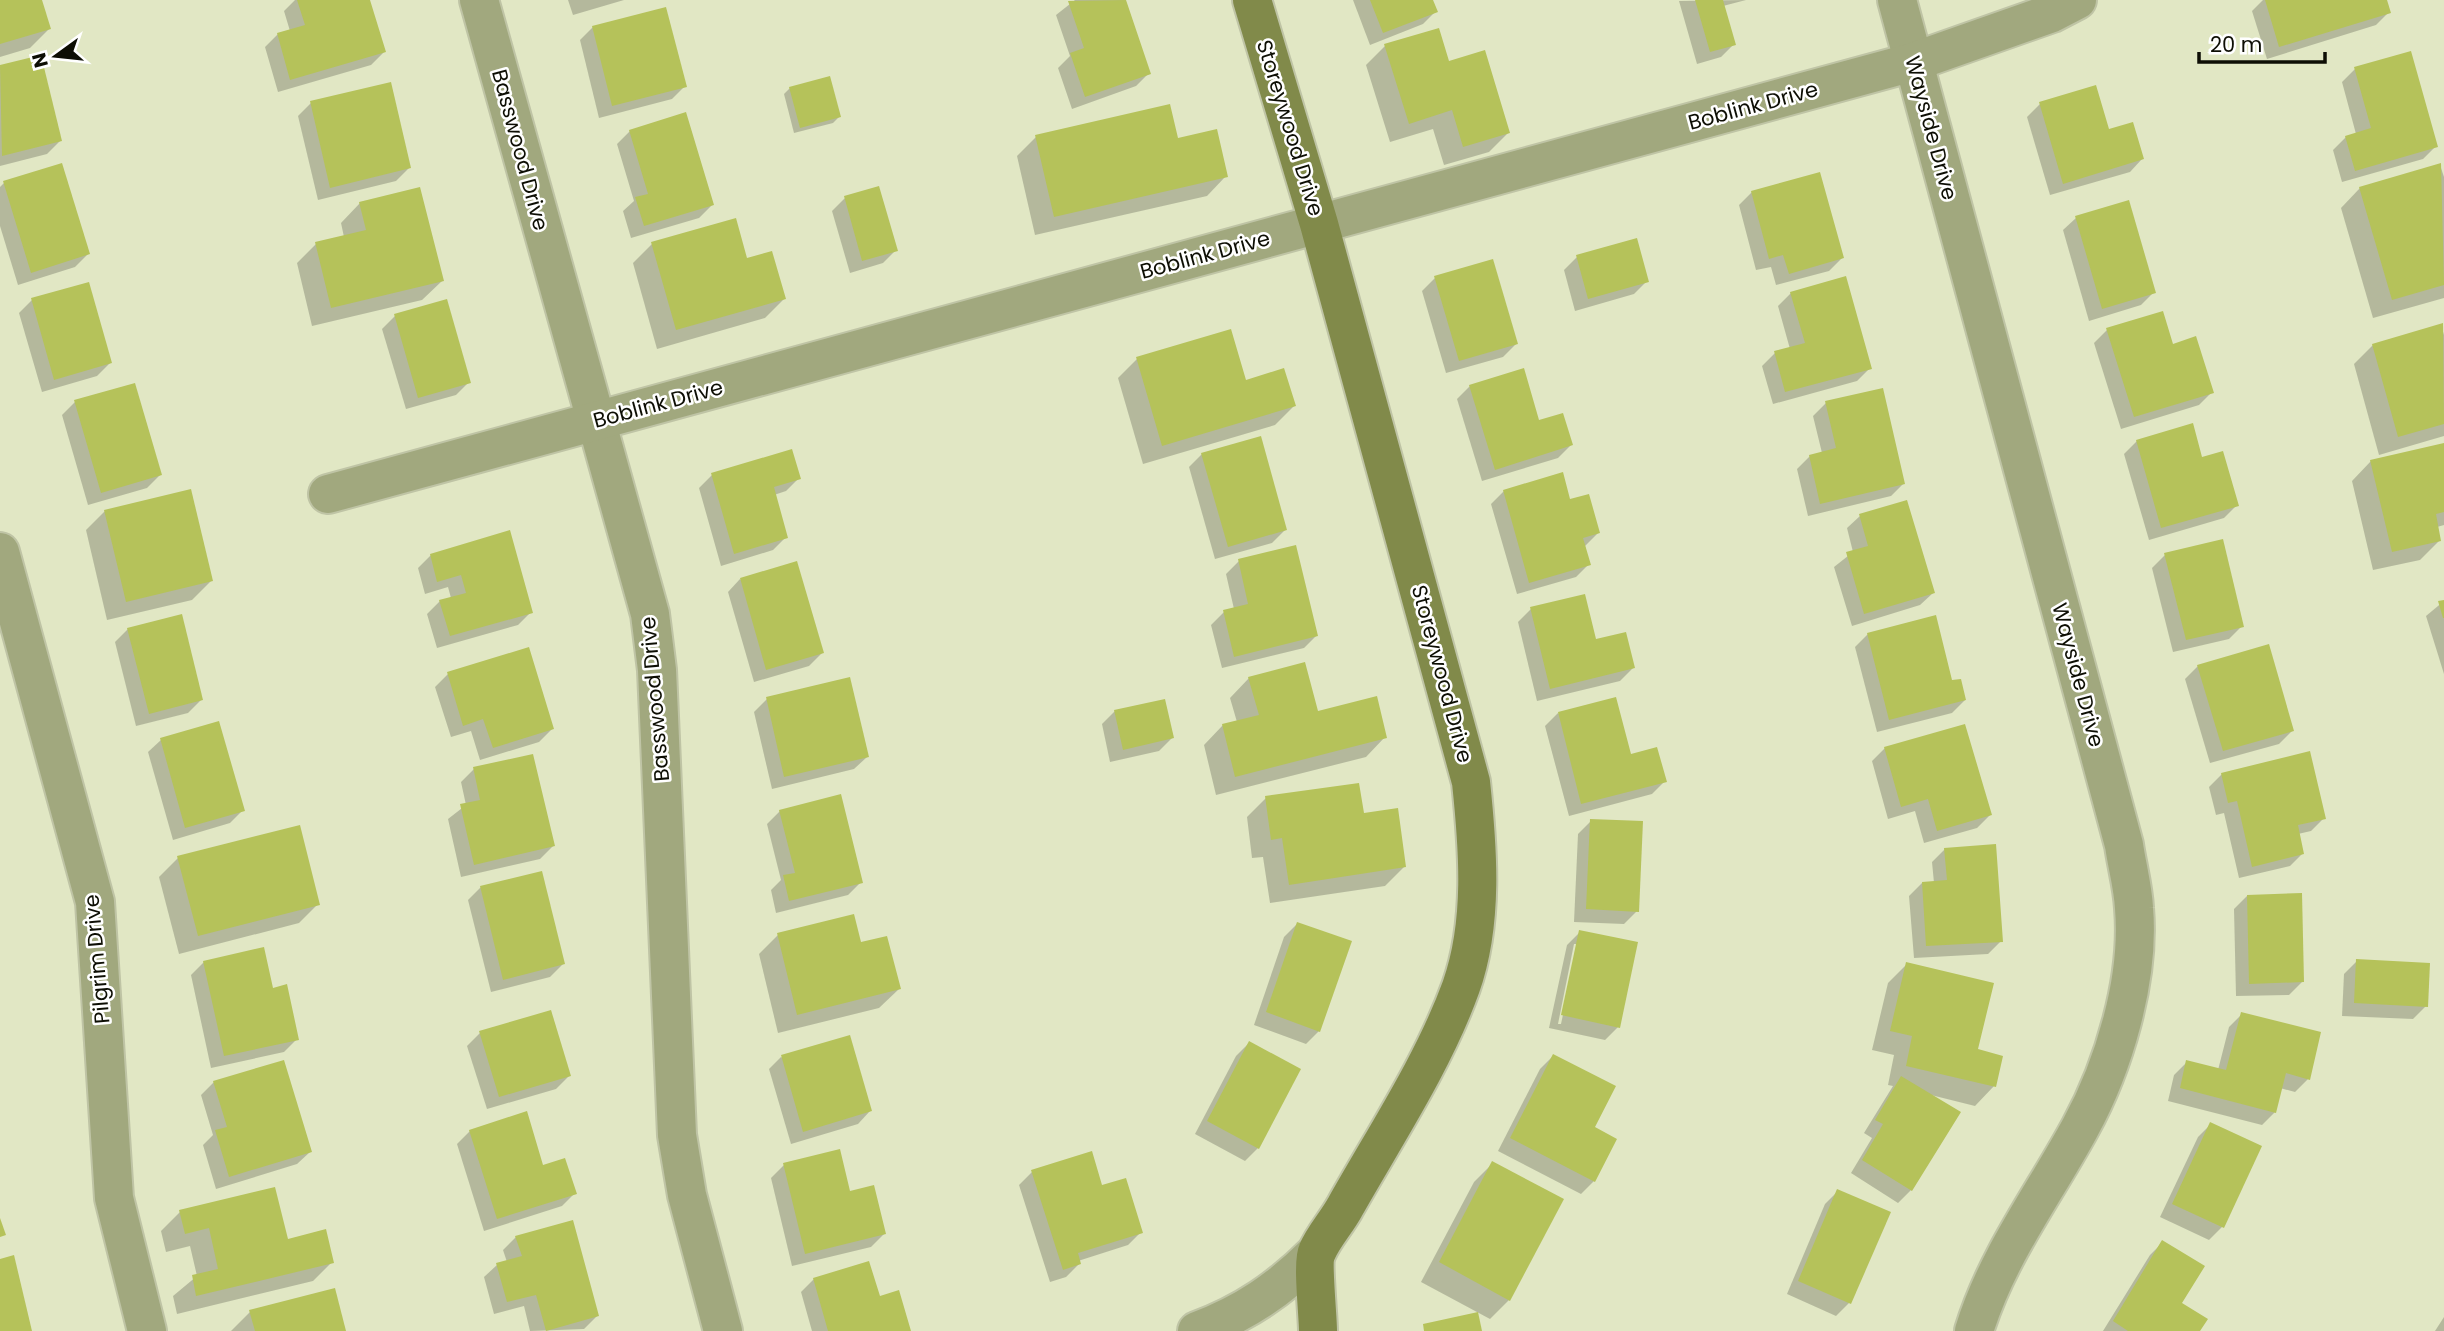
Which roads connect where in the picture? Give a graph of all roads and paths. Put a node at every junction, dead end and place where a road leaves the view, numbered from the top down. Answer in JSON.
{"nodes":[{"id":1,"x":479,"y":0,"type":"edge"},
{"id":2,"x":1252,"y":0,"type":"edge"},
{"id":3,"x":1897,"y":0,"type":"edge"},
{"id":4,"x":2077,"y":0,"type":"edge"},
{"id":5,"x":1913,"y":62,"type":"junction"},
{"id":6,"x":1319,"y":224,"type":"junction"},
{"id":7,"x":594,"y":421,"type":"junction"},
{"id":8,"x":328,"y":494,"type":"dead end"},
{"id":9,"x":0,"y":552,"type":"edge"},
{"id":10,"x":1316,"y":1253,"type":"junction"},
{"id":11,"x":148,"y":1331,"type":"edge"},
{"id":12,"x":723,"y":1331,"type":"edge"},
{"id":13,"x":1197,"y":1331,"type":"edge"},
{"id":14,"x":1318,"y":1331,"type":"edge"},
{"id":15,"x":1973,"y":1331,"type":"edge"}],
"edges":[{"from":1,"to":7,"type":"street","name":"Basswood Drive"},
{"from":2,"to":6,"type":"street","name":"Storeywood Drive"},
{"from":3,"to":5,"type":"street","name":"Wayside Drive"},
{"from":4,"to":5,"type":"street","name":"Boblink Drive"},
{"from":5,"to":6,"type":"street","name":"Boblink Drive"},
{"from":5,"to":15,"type":"street","name":"Wayside Drive"},
{"from":6,"to":7,"type":"street","name":"Boblink Drive"},
{"from":6,"to":10,"type":"street","name":"Storeywood Drive"},
{"from":7,"to":8,"type":"street","name":"Boblink Drive"},
{"from":7,"to":12,"type":"street","name":"Basswood Drive"},
{"from":9,"to":11,"type":"street","name":"Pilgrim Drive"},
{"from":10,"to":13,"type":"street"},
{"from":10,"to":14,"type":"street"}]}
